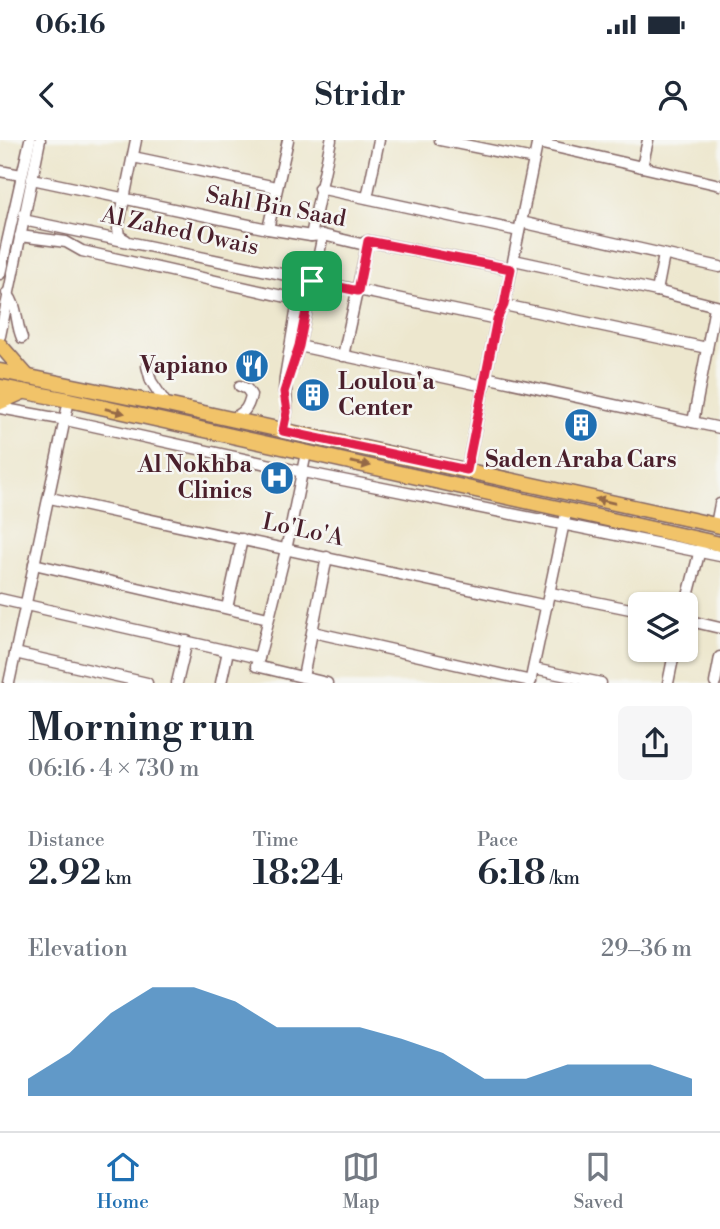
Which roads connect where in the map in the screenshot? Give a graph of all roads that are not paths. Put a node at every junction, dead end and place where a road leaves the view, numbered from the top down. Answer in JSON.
{"nodes":[{"id":1,"x":30,"y":140,"type":"edge"},
{"id":2,"x":40,"y":140,"type":"edge"},
{"id":3,"x":136,"y":140,"type":"edge"},
{"id":4,"x":288,"y":140,"type":"edge"},
{"id":5,"x":331,"y":140,"type":"edge"},
{"id":6,"x":379,"y":140,"type":"edge"},
{"id":7,"x":440,"y":140,"type":"edge"},
{"id":8,"x":648,"y":140,"type":"edge"},
{"id":9,"x":538,"y":141,"type":"edge"},
{"id":10,"x":133,"y":157,"type":"junction"},
{"id":11,"x":534,"y":159,"type":"junction"},
{"id":12,"x":642,"y":167,"type":"junction"},
{"id":13,"x":0,"y":171,"type":"edge"},
{"id":14,"x":27,"y":177,"type":"junction"},
{"id":15,"x":720,"y":185,"type":"edge"},
{"id":16,"x":276,"y":187,"type":"junction"},
{"id":17,"x":319,"y":188,"type":"junction"},
{"id":18,"x":124,"y":198,"type":"junction"},
{"id":19,"x":367,"y":198,"type":"junction"},
{"id":20,"x":0,"y":213,"type":"edge"},
{"id":21,"x":18,"y":214,"type":"junction"},
{"id":22,"x":520,"y":227,"type":"junction"},
{"id":23,"x":268,"y":229,"type":"junction"},
{"id":24,"x":20,"y":236,"type":"junction"},
{"id":25,"x":317,"y":236,"type":"junction"},
{"id":26,"x":127,"y":241,"type":"junction"},
{"id":27,"x":368,"y":241,"type":"junction"},
{"id":28,"x":664,"y":255,"type":"junction"},
{"id":29,"x":513,"y":265,"type":"junction"},
{"id":30,"x":720,"y":267,"type":"edge"},
{"id":31,"x":0,"y":274,"type":"edge"},
{"id":32,"x":312,"y":281,"type":"junction"},
{"id":33,"x":358,"y":291,"type":"junction"},
{"id":34,"x":657,"y":291,"type":"junction"},
{"id":35,"x":7,"y":293,"type":"junction"},
{"id":36,"x":504,"y":305,"type":"junction"},
{"id":37,"x":718,"y":307,"type":"edge"},
{"id":38,"x":497,"y":319,"type":"junction"},
{"id":39,"x":0,"y":336,"type":"edge"},
{"id":40,"x":22,"y":338,"type":"dead end"},
{"id":41,"x":0,"y":345,"type":"edge"},
{"id":42,"x":299,"y":346,"type":"junction"},
{"id":43,"x":707,"y":348,"type":"junction"},
{"id":44,"x":343,"y":356,"type":"junction"},
{"id":45,"x":147,"y":366,"type":"dead end"},
{"id":46,"x":0,"y":371,"type":"edge"},
{"id":47,"x":28,"y":377,"type":"junction"},
{"id":48,"x":485,"y":381,"type":"junction"},
{"id":49,"x":240,"y":386,"type":"dead end"},
{"id":50,"x":0,"y":387,"type":"edge"},
{"id":51,"x":23,"y":392,"type":"junction"},
{"id":52,"x":284,"y":392,"type":"junction"},
{"id":53,"x":69,"y":400,"type":"junction"},
{"id":54,"x":0,"y":402,"type":"edge"},
{"id":55,"x":167,"y":405,"type":"junction"},
{"id":56,"x":0,"y":408,"type":"edge"},
{"id":57,"x":231,"y":419,"type":"junction"},
{"id":58,"x":66,"y":420,"type":"junction"},
{"id":59,"x":694,"y":422,"type":"junction"},
{"id":60,"x":720,"y":428,"type":"edge"},
{"id":61,"x":283,"y":431,"type":"junction"},
{"id":62,"x":344,"y":444,"type":"junction"},
{"id":63,"x":306,"y":453,"type":"junction"},
{"id":64,"x":467,"y":470,"type":"junction"},
{"id":65,"x":303,"y":472,"type":"junction"},
{"id":66,"x":50,"y":498,"type":"junction"},
{"id":67,"x":720,"y":504,"type":"edge"},
{"id":68,"x":568,"y":509,"type":"junction"},
{"id":69,"x":664,"y":513,"type":"junction"},
{"id":70,"x":625,"y":522,"type":"junction"},
{"id":71,"x":564,"y":525,"type":"junction"},
{"id":72,"x":718,"y":525,"type":"edge"},
{"id":73,"x":242,"y":539,"type":"junction"},
{"id":74,"x":720,"y":544,"type":"edge"},
{"id":75,"x":701,"y":546,"type":"junction"},
{"id":76,"x":286,"y":550,"type":"junction"},
{"id":77,"x":720,"y":556,"type":"edge"},
{"id":78,"x":327,"y":557,"type":"junction"},
{"id":79,"x":34,"y":564,"type":"junction"},
{"id":80,"x":688,"y":592,"type":"edge"},
{"id":81,"x":551,"y":593,"type":"junction"},
{"id":82,"x":0,"y":599,"type":"edge"},
{"id":83,"x":25,"y":604,"type":"junction"},
{"id":84,"x":547,"y":606,"type":"junction"},
{"id":85,"x":227,"y":608,"type":"junction"},
{"id":86,"x":628,"y":609,"type":"edge"},
{"id":87,"x":268,"y":618,"type":"junction"},
{"id":88,"x":698,"y":623,"type":"edge"},
{"id":89,"x":720,"y":628,"type":"edge"},
{"id":90,"x":313,"y":632,"type":"junction"},
{"id":91,"x":187,"y":641,"type":"junction"},
{"id":92,"x":228,"y":651,"type":"junction"},
{"id":93,"x":15,"y":653,"type":"junction"},
{"id":94,"x":720,"y":657,"type":"edge"},
{"id":95,"x":258,"y":658,"type":"junction"},
{"id":96,"x":672,"y":662,"type":"edge"},
{"id":97,"x":534,"y":669,"type":"junction"},
{"id":98,"x":303,"y":677,"type":"junction"},
{"id":99,"x":531,"y":682,"type":"edge"},
{"id":100,"x":9,"y":683,"type":"edge"},
{"id":101,"x":146,"y":683,"type":"edge"},
{"id":102,"x":177,"y":683,"type":"edge"},
{"id":103,"x":222,"y":683,"type":"edge"},
{"id":104,"x":327,"y":683,"type":"edge"},
{"id":105,"x":601,"y":683,"type":"edge"},
{"id":106,"x":668,"y":683,"type":"edge"},
{"id":107,"x":715,"y":683,"type":"edge"}],
"edges":[{"from":1,"to":14,"type":"street"},
{"from":2,"to":14,"type":"street"},
{"from":3,"to":10,"type":"street"},
{"from":4,"to":16,"type":"street"},
{"from":5,"to":17,"type":"street"},
{"from":6,"to":19,"type":"street"},
{"from":7,"to":11,"type":"street"},
{"from":8,"to":12,"type":"street"},
{"from":9,"to":11,"type":"street"},
{"from":9,"to":12,"type":"street"},
{"from":10,"to":16,"type":"street"},
{"from":10,"to":18,"type":"street"},
{"from":11,"to":22,"type":"street"},
{"from":12,"to":15,"type":"street"},
{"from":13,"to":14,"type":"street","name":"Sahl Bin Saad"},
{"from":14,"to":18,"type":"street","name":"Sahl Bin Saad"},
{"from":14,"to":21,"type":"street"},
{"from":16,"to":23,"type":"street"},
{"from":17,"to":19,"type":"street"},
{"from":17,"to":25,"type":"street"},
{"from":18,"to":23,"type":"street","name":"Sahl Bin Saad"},
{"from":18,"to":26,"type":"street"},
{"from":19,"to":22,"type":"street"},
{"from":20,"to":21,"type":"street","name":"Al Zahed Owais"},
{"from":21,"to":24,"type":"street"},
{"from":21,"to":26,"type":"street","name":"Al Zahed Owais"},
{"from":21,"to":31,"type":"street"},
{"from":22,"to":28,"type":"street"},
{"from":22,"to":29,"type":"street"},
{"from":23,"to":25,"type":"street","name":"Sahl Bin Saad"},
{"from":24,"to":35,"type":"street"},
{"from":24,"to":52,"type":"street"},
{"from":25,"to":27,"type":"street","name":"Sahl Bin Saad"},
{"from":25,"to":32,"type":"street"},
{"from":26,"to":32,"type":"street","name":"Al Zahed Owais"},
{"from":27,"to":29,"type":"street","name":"Sahl Bin Saad"},
{"from":27,"to":33,"type":"street"},
{"from":28,"to":30,"type":"street"},
{"from":28,"to":34,"type":"street"},
{"from":29,"to":34,"type":"street","name":"Sahl Bin Saad"},
{"from":29,"to":36,"type":"street"},
{"from":32,"to":33,"type":"street","name":"Al Zahed Owais"},
{"from":32,"to":42,"type":"street"},
{"from":33,"to":38,"type":"street","name":"Al Zahed Owais"},
{"from":33,"to":44,"type":"street"},
{"from":34,"to":37,"type":"street","name":"Sahl Bin Saad"},
{"from":35,"to":39,"type":"street"},
{"from":35,"to":40,"type":"street"},
{"from":36,"to":38,"type":"street"},
{"from":36,"to":43,"type":"street"},
{"from":37,"to":43,"type":"street"},
{"from":38,"to":48,"type":"street"},
{"from":41,"to":47,"type":"main road"},
{"from":42,"to":44,"type":"street"},
{"from":42,"to":52,"type":"street"},
{"from":43,"to":59,"type":"street"},
{"from":44,"to":48,"type":"street"},
{"from":45,"to":55,"type":"street"},
{"from":46,"to":47,"type":"main road"},
{"from":47,"to":55,"type":"main road"},
{"from":48,"to":59,"type":"street"},
{"from":48,"to":64,"type":"street"},
{"from":49,"to":57,"type":"street"},
{"from":50,"to":51,"type":"main road"},
{"from":51,"to":53,"type":"main road"},
{"from":51,"to":54,"type":"main road"},
{"from":52,"to":61,"type":"street"},
{"from":53,"to":58,"type":"street"},
{"from":53,"to":63,"type":"main road","one_way":true},
{"from":55,"to":57,"type":"main road"},
{"from":56,"to":58,"type":"street"},
{"from":57,"to":61,"type":"main road"},
{"from":58,"to":65,"type":"street"},
{"from":58,"to":66,"type":"street"},
{"from":59,"to":60,"type":"street"},
{"from":61,"to":62,"type":"main road"},
{"from":62,"to":63,"type":"main road"},
{"from":62,"to":64,"type":"main road"},
{"from":63,"to":65,"type":"street"},
{"from":63,"to":68,"type":"main road","one_way":true},
{"from":69,"to":64,"type":"main road","one_way":true},
{"from":65,"to":71,"type":"street"},
{"from":65,"to":76,"type":"street"},
{"from":66,"to":73,"type":"street","name":"Lo'Lo'A"},
{"from":66,"to":79,"type":"street"},
{"from":67,"to":72,"type":"street"},
{"from":68,"to":70,"type":"main road"},
{"from":68,"to":71,"type":"street"},
{"from":69,"to":70,"type":"main road"},
{"from":69,"to":72,"type":"main road"},
{"from":70,"to":75,"type":"main road"},
{"from":71,"to":75,"type":"street"},
{"from":71,"to":81,"type":"street"},
{"from":73,"to":76,"type":"street","name":"Lo'Lo'A"},
{"from":73,"to":85,"type":"street"},
{"from":74,"to":75,"type":"main road"},
{"from":75,"to":77,"type":"street"},
{"from":75,"to":80,"type":"street"},
{"from":76,"to":78,"type":"street","name":"Lo'Lo'A"},
{"from":76,"to":87,"type":"street"},
{"from":78,"to":84,"type":"street","name":"Lo'Lo'A"},
{"from":78,"to":90,"type":"street"},
{"from":79,"to":83,"type":"street"},
{"from":79,"to":85,"type":"street"},
{"from":81,"to":84,"type":"street"},
{"from":81,"to":86,"type":"street"},
{"from":82,"to":83,"type":"street"},
{"from":83,"to":91,"type":"street"},
{"from":83,"to":93,"type":"street"},
{"from":84,"to":97,"type":"street"},
{"from":85,"to":87,"type":"street"},
{"from":87,"to":95,"type":"street"},
{"from":88,"to":89,"type":"street"},
{"from":90,"to":98,"type":"street"},
{"from":90,"to":99,"type":"street"},
{"from":91,"to":92,"type":"street"},
{"from":91,"to":102,"type":"street"},
{"from":92,"to":95,"type":"street"},
{"from":92,"to":103,"type":"street"},
{"from":93,"to":100,"type":"street"},
{"from":93,"to":101,"type":"street"},
{"from":94,"to":107,"type":"street"},
{"from":95,"to":98,"type":"street"},
{"from":96,"to":106,"type":"street"},
{"from":97,"to":99,"type":"street"},
{"from":97,"to":105,"type":"street"},
{"from":98,"to":104,"type":"street"}]}
